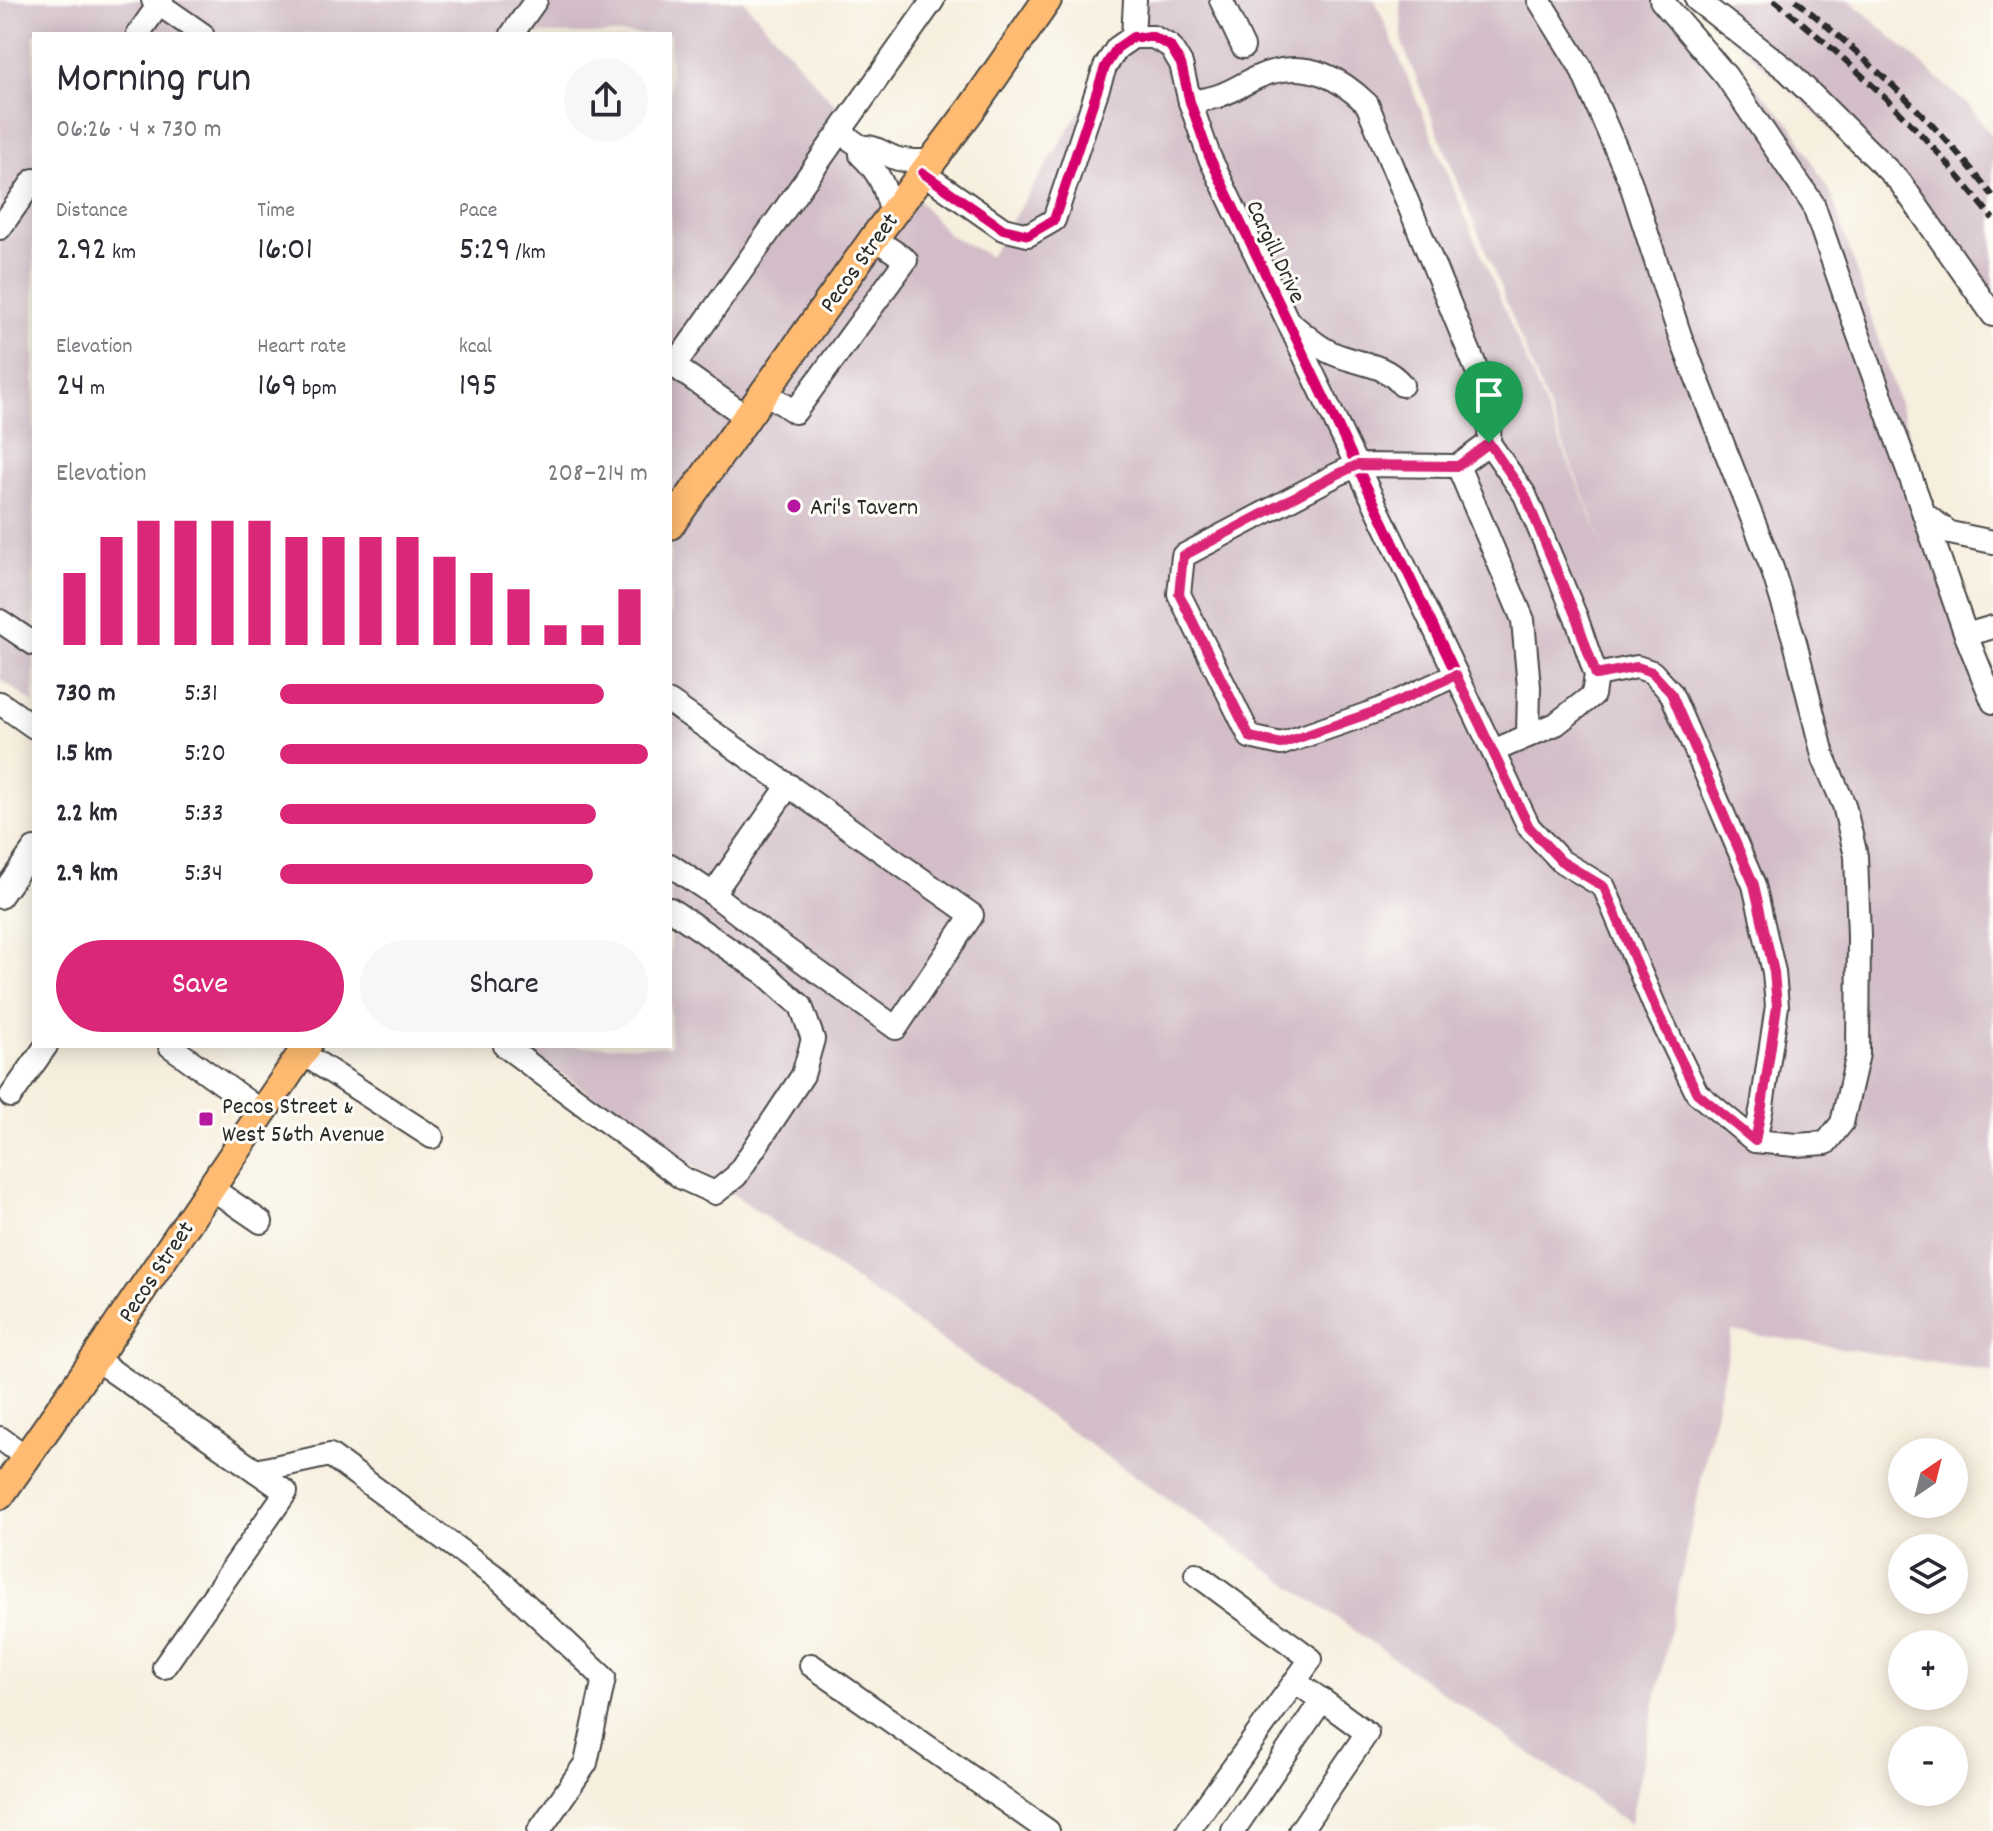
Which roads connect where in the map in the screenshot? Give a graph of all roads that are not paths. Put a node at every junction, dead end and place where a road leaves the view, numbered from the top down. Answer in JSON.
{"nodes":[{"id":1,"x":536,"y":0,"type":"edge"},
{"id":2,"x":933,"y":0,"type":"edge"},
{"id":3,"x":1047,"y":0,"type":"edge"},
{"id":4,"x":1135,"y":0,"type":"edge"},
{"id":5,"x":1221,"y":0,"type":"edge"},
{"id":6,"x":1539,"y":0,"type":"edge"},
{"id":7,"x":1661,"y":0,"type":"edge"},
{"id":8,"x":1697,"y":0,"type":"edge"},
{"id":9,"x":158,"y":1,"type":"edge"},
{"id":10,"x":139,"y":32,"type":"edge"},
{"id":11,"x":199,"y":32,"type":"edge"},
{"id":12,"x":513,"y":32,"type":"edge"},
{"id":13,"x":1133,"y":37,"type":"junction"},
{"id":14,"x":1243,"y":47,"type":"dead end"},
{"id":15,"x":1190,"y":102,"type":"junction"},
{"id":16,"x":840,"y":132,"type":"junction"},
{"id":17,"x":861,"y":147,"type":"junction"},
{"id":18,"x":928,"y":167,"type":"junction"},
{"id":19,"x":32,"y":183,"type":"edge"},
{"id":20,"x":892,"y":214,"type":"junction"},
{"id":21,"x":0,"y":228,"type":"edge"},
{"id":22,"x":874,"y":238,"type":"junction"},
{"id":23,"x":1993,"y":315,"type":"edge"},
{"id":24,"x":1289,"y":323,"type":"junction"},
{"id":25,"x":672,"y":364,"type":"edge"},
{"id":26,"x":1402,"y":385,"type":"dead end"},
{"id":27,"x":765,"y":392,"type":"junction"},
{"id":28,"x":747,"y":417,"type":"junction"},
{"id":29,"x":1489,"y":443,"type":"junction"},
{"id":30,"x":1357,"y":465,"type":"junction"},
{"id":31,"x":1458,"y":466,"type":"junction"},
{"id":32,"x":1924,"y":514,"type":"junction"},
{"id":33,"x":672,"y":522,"type":"edge"},
{"id":34,"x":1993,"y":542,"type":"edge"},
{"id":35,"x":0,"y":621,"type":"edge"},
{"id":36,"x":1993,"y":627,"type":"edge"},
{"id":37,"x":1966,"y":635,"type":"junction"},
{"id":38,"x":32,"y":643,"type":"edge"},
{"id":39,"x":1456,"y":675,"type":"junction"},
{"id":40,"x":1596,"y":675,"type":"junction"},
{"id":41,"x":1993,"y":702,"type":"edge"},
{"id":42,"x":0,"y":703,"type":"edge"},
{"id":43,"x":672,"y":703,"type":"edge"},
{"id":44,"x":32,"y":726,"type":"edge"},
{"id":45,"x":1528,"y":736,"type":"junction"},
{"id":46,"x":1493,"y":751,"type":"junction"},
{"id":47,"x":789,"y":785,"type":"junction"},
{"id":48,"x":32,"y":852,"type":"edge"},
{"id":49,"x":672,"y":866,"type":"edge"},
{"id":50,"x":713,"y":894,"type":"junction"},
{"id":51,"x":0,"y":897,"type":"edge"},
{"id":52,"x":672,"y":910,"type":"edge"},
{"id":53,"x":45,"y":1048,"type":"edge"},
{"id":54,"x":173,"y":1048,"type":"edge"},
{"id":55,"x":499,"y":1048,"type":"edge"},
{"id":56,"x":305,"y":1050,"type":"edge"},
{"id":57,"x":11,"y":1096,"type":"dead end"},
{"id":58,"x":262,"y":1112,"type":"junction"},
{"id":59,"x":432,"y":1137,"type":"dead end"},
{"id":60,"x":1755,"y":1141,"type":"junction"},
{"id":61,"x":211,"y":1188,"type":"junction"},
{"id":62,"x":261,"y":1222,"type":"dead end"},
{"id":63,"x":95,"y":1359,"type":"junction"},
{"id":64,"x":0,"y":1438,"type":"edge"},
{"id":65,"x":26,"y":1457,"type":"junction"},
{"id":66,"x":256,"y":1471,"type":"junction"},
{"id":67,"x":0,"y":1495,"type":"edge"},
{"id":68,"x":1196,"y":1574,"type":"dead end"},
{"id":69,"x":811,"y":1665,"type":"dead end"},
{"id":70,"x":164,"y":1667,"type":"dead end"},
{"id":71,"x":1295,"y":1682,"type":"junction"},
{"id":72,"x":1322,"y":1700,"type":"junction"},
{"id":73,"x":539,"y":1831,"type":"edge"},
{"id":74,"x":1048,"y":1831,"type":"edge"},
{"id":75,"x":1188,"y":1831,"type":"edge"},
{"id":76,"x":1233,"y":1831,"type":"edge"},
{"id":77,"x":1300,"y":1831,"type":"edge"}],
"edges":[{"from":1,"to":12,"type":"street"},
{"from":2,"to":16,"type":"street"},
{"from":3,"to":18,"type":"main road","name":"Pecos Street"},
{"from":4,"to":13,"type":"street"},
{"from":5,"to":14,"type":"street"},
{"from":6,"to":60,"type":"street"},
{"from":7,"to":32,"type":"street"},
{"from":8,"to":23,"type":"street"},
{"from":9,"to":10,"type":"street"},
{"from":9,"to":11,"type":"street"},
{"from":13,"to":15,"type":"street","name":"Cargill Drive"},
{"from":13,"to":18,"type":"street"},
{"from":15,"to":24,"type":"street","name":"Cargill Drive"},
{"from":15,"to":29,"type":"street"},
{"from":16,"to":17,"type":"street"},
{"from":16,"to":25,"type":"street"},
{"from":17,"to":18,"type":"street"},
{"from":17,"to":20,"type":"street"},
{"from":18,"to":20,"type":"main road","name":"Pecos Street"},
{"from":19,"to":21,"type":"street"},
{"from":20,"to":22,"type":"main road","name":"Pecos Street"},
{"from":22,"to":27,"type":"main road","name":"Pecos Street"},
{"from":22,"to":27,"type":"street"},
{"from":24,"to":26,"type":"street"},
{"from":24,"to":30,"type":"street","name":"Cargill Drive"},
{"from":25,"to":28,"type":"street"},
{"from":27,"to":28,"type":"main road","name":"Pecos Street"},
{"from":28,"to":33,"type":"main road","name":"Pecos Street"},
{"from":29,"to":31,"type":"street"},
{"from":29,"to":40,"type":"street"},
{"from":30,"to":31,"type":"street"},
{"from":30,"to":39,"type":"street","name":"Cargill Drive"},
{"from":30,"to":39,"type":"street"},
{"from":31,"to":45,"type":"street"},
{"from":32,"to":34,"type":"street"},
{"from":32,"to":37,"type":"street"},
{"from":35,"to":38,"type":"street"},
{"from":36,"to":37,"type":"street"},
{"from":37,"to":41,"type":"street"},
{"from":39,"to":46,"type":"street","name":"Cargill Drive"},
{"from":40,"to":45,"type":"street"},
{"from":40,"to":60,"type":"street"},
{"from":42,"to":44,"type":"street"},
{"from":43,"to":47,"type":"street"},
{"from":45,"to":46,"type":"street"},
{"from":46,"to":60,"type":"street","name":"Cargill Drive"},
{"from":47,"to":50,"type":"street"},
{"from":47,"to":50,"type":"street"},
{"from":48,"to":51,"type":"street"},
{"from":49,"to":50,"type":"street"},
{"from":52,"to":55,"type":"street"},
{"from":53,"to":57,"type":"street"},
{"from":54,"to":58,"type":"street"},
{"from":56,"to":58,"type":"main road","name":"Pecos Street"},
{"from":56,"to":59,"type":"street"},
{"from":58,"to":61,"type":"main road","name":"Pecos Street"},
{"from":61,"to":62,"type":"street"},
{"from":61,"to":63,"type":"main road","name":"Pecos Street"},
{"from":63,"to":65,"type":"main road","name":"Pecos Street"},
{"from":63,"to":66,"type":"street"},
{"from":64,"to":65,"type":"street"},
{"from":65,"to":67,"type":"main road","name":"Pecos Street"},
{"from":66,"to":70,"type":"street"},
{"from":66,"to":73,"type":"street"},
{"from":68,"to":71,"type":"street"},
{"from":69,"to":74,"type":"street"},
{"from":71,"to":72,"type":"street"},
{"from":71,"to":75,"type":"street"},
{"from":72,"to":76,"type":"street"},
{"from":72,"to":77,"type":"street"}]}
